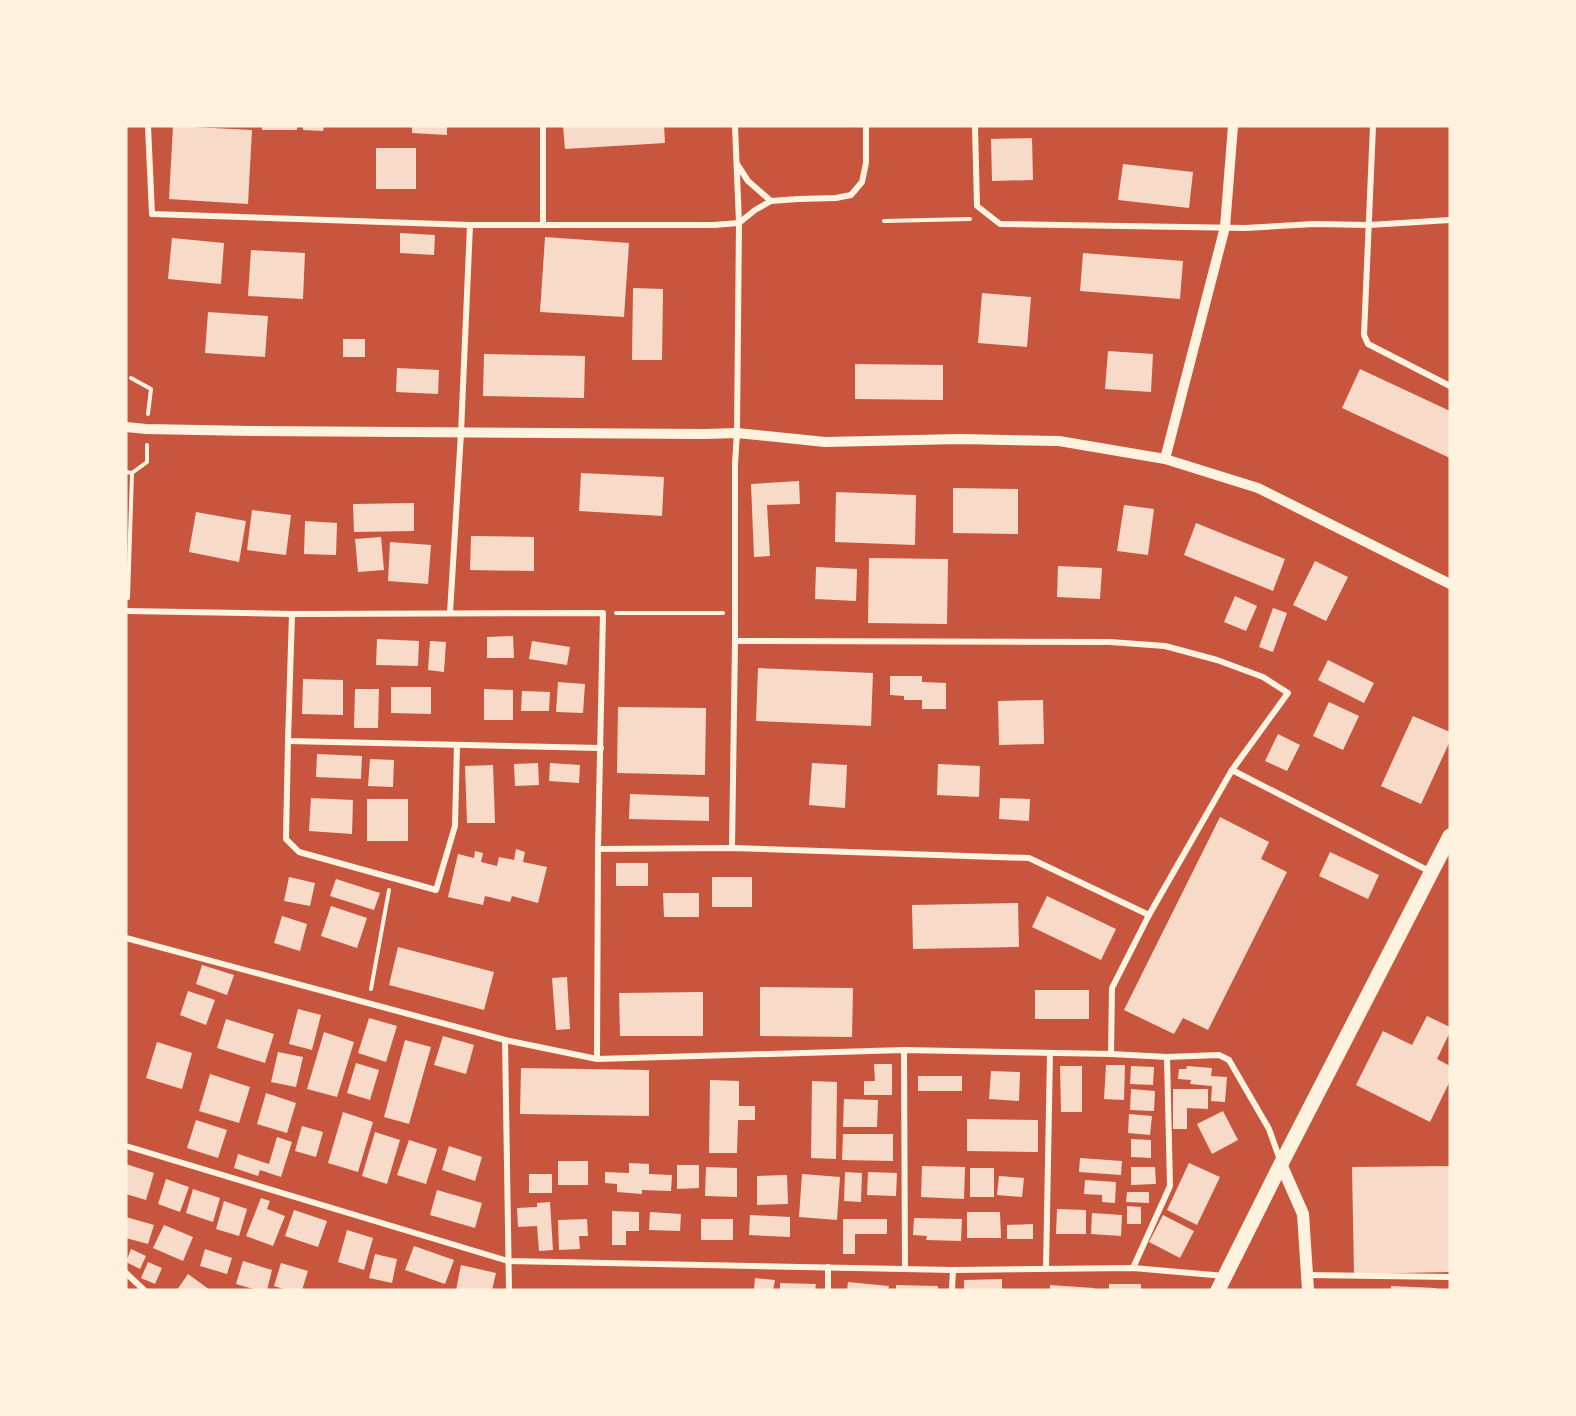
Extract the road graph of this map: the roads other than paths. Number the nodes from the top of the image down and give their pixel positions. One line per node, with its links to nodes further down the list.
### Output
1 (148, 126): 12 (street)
2 (543, 126): 13 (street)
3 (735, 126): 8 (street)
4 (866, 126): 9 (street)
5 (975, 126): 15 (street)
6 (1233, 126): 15 (street)
7 (1372, 126): 14 (street)
8 (737, 164): 9 (street); 11 (street)
9 (771, 201): 11 (street)
10 (1450, 220): 14 (street)
11 (739, 223): 13 (street); 19 (street)
12 (470, 225): 13 (street); 18 (street)
13 (543, 225)
14 (1369, 225): 15 (street); 16 (street)
15 (1225, 227): 20 (street)
16 (1450, 386)
17 (126, 427): 18 (street)
18 (461, 433): 19 (street); 23 (street)
19 (737, 433): 20 (street); 25 (street)
20 (1165, 459): 21 (street)
21 (1450, 584)
22 (128, 611): 24 (street)
23 (450, 613): 24 (street); 28 (street)
24 (292, 614): 26 (street)
25 (735, 641): 29 (street); 31 (street)
26 (288, 741): 27 (street); 27 (street)
27 (457, 745): 28 (street)
28 (601, 748): 32 (street)
29 (1232, 770): 33 (street); 34 (street)
30 (1450, 836): 33 (main road)
31 (732, 848): 32 (street); 34 (street)
32 (598, 849): 41 (street)
33 (1431, 872): 43 (main road)
34 (1149, 915): 39 (street)
35 (126, 938): 36 (street)
36 (505, 1040): 41 (street); 44 (street)
37 (904, 1050): 38 (street); 41 (street); 47 (street)
38 (1050, 1053): 39 (street); 48 (street)
39 (1111, 1054): 40 (street)
40 (1167, 1057): 43 (street); 46 (street)
41 (597, 1059)
42 (126, 1146): 44 (street)
43 (1281, 1164): 51 (main road); 52 (main road)
44 (508, 1260): 45 (street); 55 (street)
45 (828, 1268): 47 (street); 56 (street)
46 (1133, 1268): 48 (street); 52 (street)
47 (905, 1269): 49 (street)
48 (1046, 1269): 49 (street)
49 (953, 1270): 57 (street)
50 (126, 1273): 54 (street)
51 (1308, 1275): 53 (street); 59 (main road)
52 (1225, 1276): 58 (main road)
53 (1450, 1277)
54 (144, 1290)
55 (509, 1290)
56 (828, 1290)
57 (952, 1290)
58 (1218, 1290)
59 (1308, 1290)

